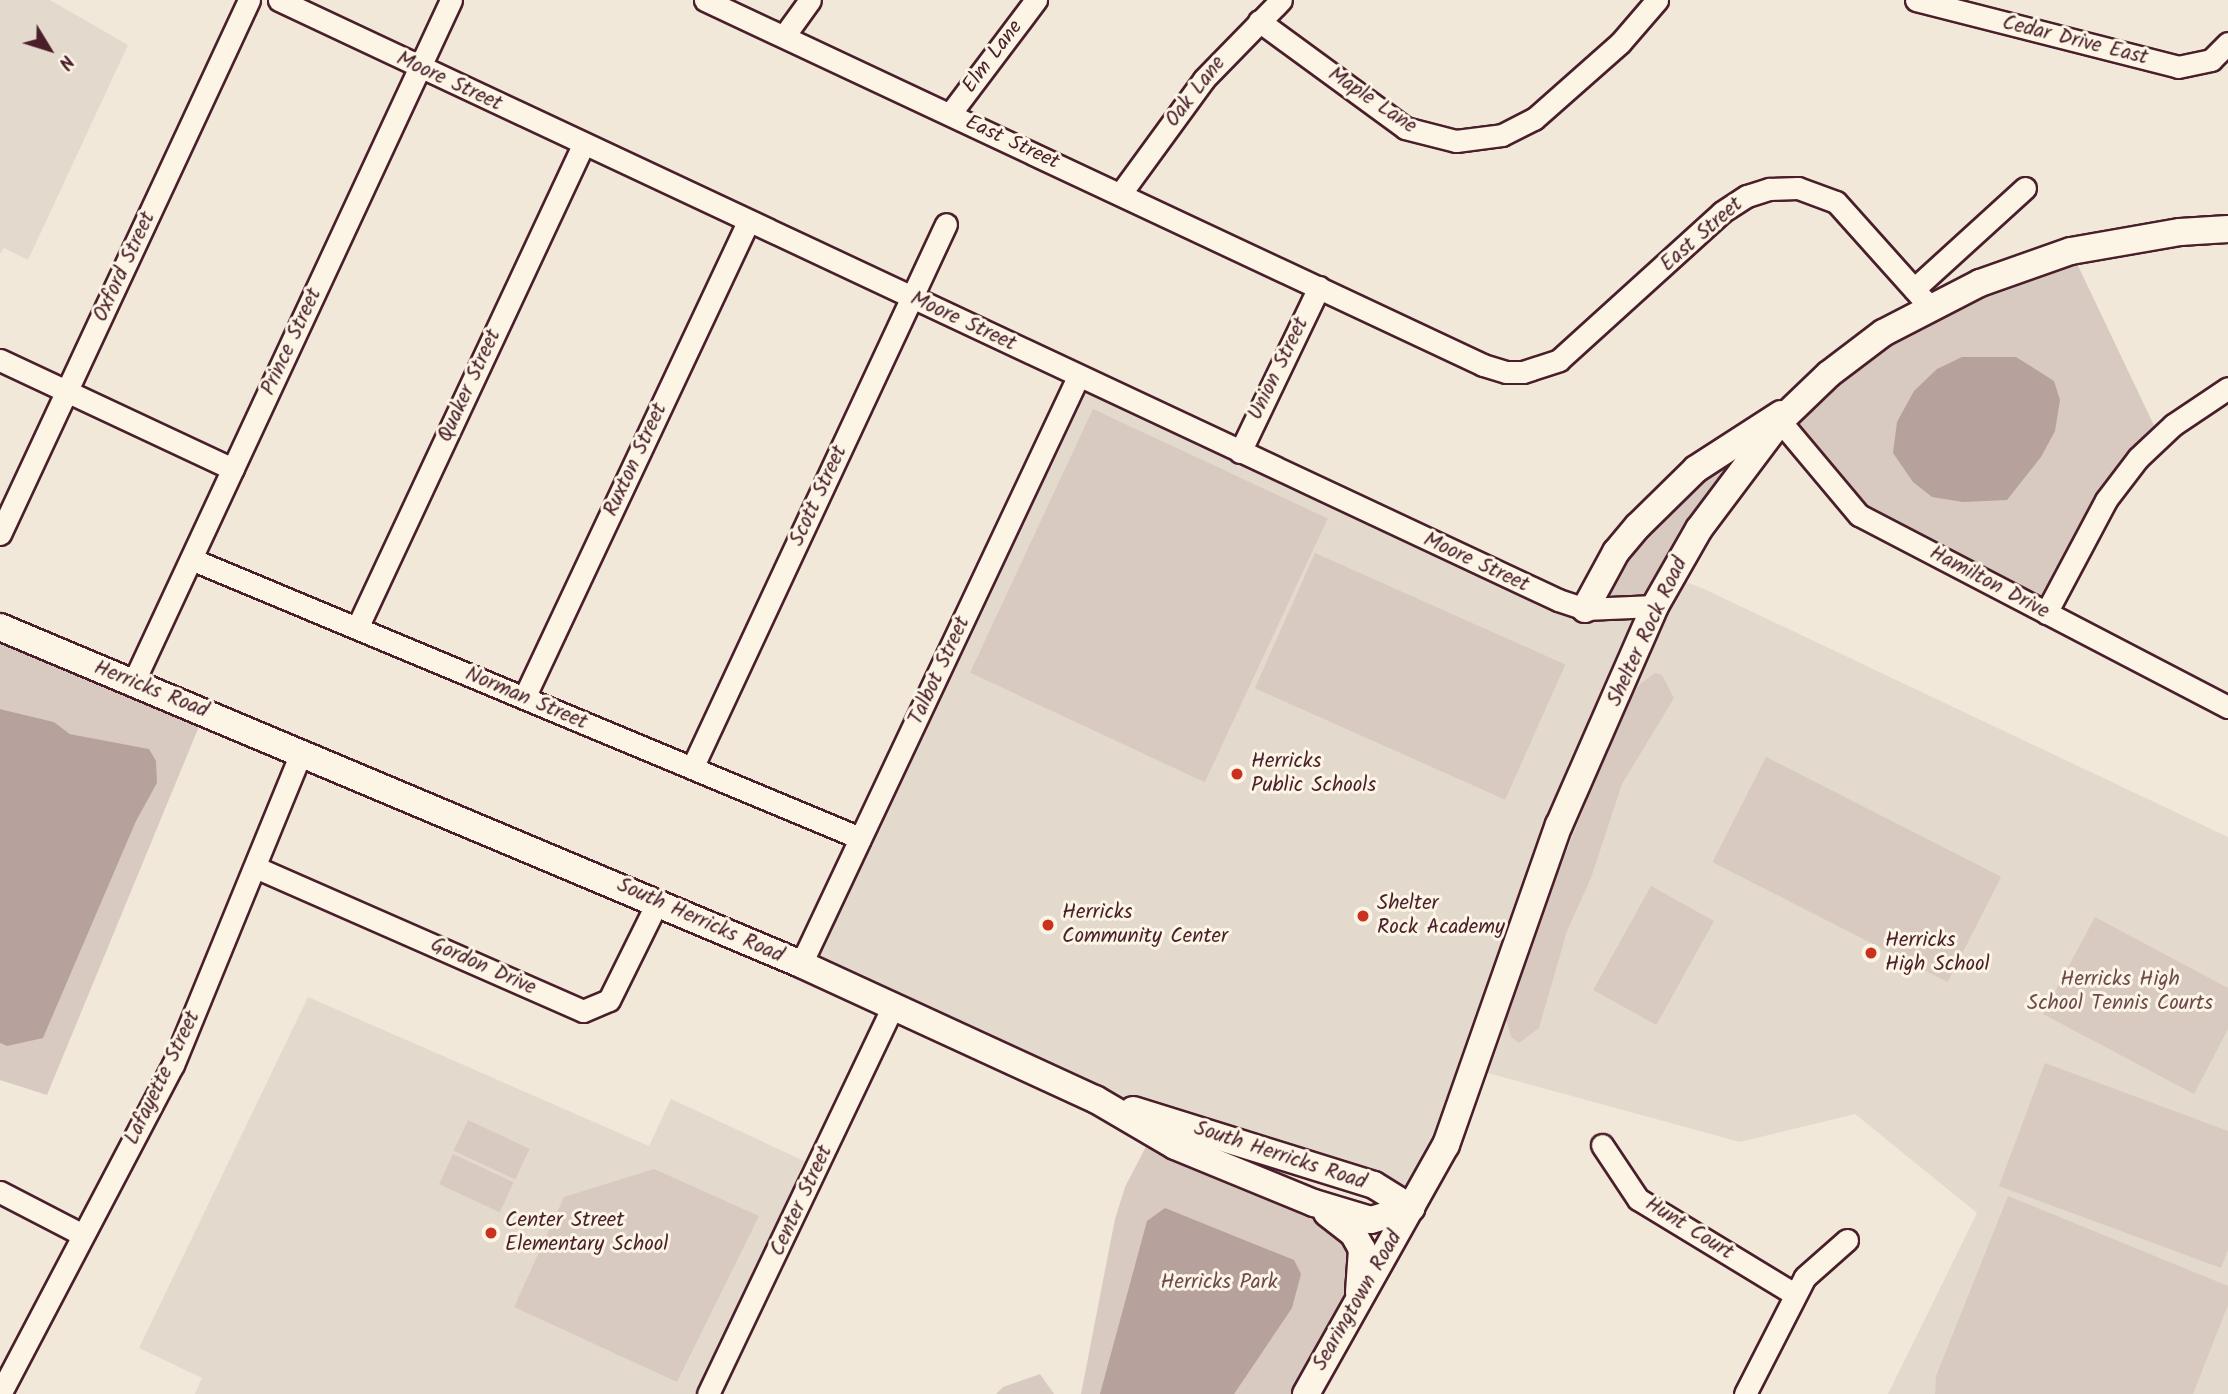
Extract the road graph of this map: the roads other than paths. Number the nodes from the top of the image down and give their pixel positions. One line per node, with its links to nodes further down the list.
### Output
1 (250, 0): 27 (street, Oxford Street)
2 (279, 0): 13 (street, Moore Street)
3 (451, 0): 13 (street, Prince Street)
4 (705, 0): 11 (street, East Street)
5 (810, 0): 11 (street)
6 (1036, 0): 14 (street, Elm Lane)
7 (1281, 0): 10 (street, Oak Lane)
8 (1657, 0): 10 (street, Maple Lane)
9 (1916, 0): 12 (street, Cedar Drive East)
10 (1259, 21): 17 (street, Oak Lane)
11 (784, 36): 14 (street, East Street)
12 (2228, 43)
13 (420, 68): 15 (street, Moore Street); 30 (street, Prince Street)
14 (950, 114): 17 (street, East Street)
15 (583, 145): 18 (street, Moore Street); 37 (street, Quaker Street)
16 (2025, 188): 22 (street)
17 (1121, 193): 21 (street, East Street)
18 (748, 222): 23 (street, Moore Street); 39 (street, Ruxton Street)
19 (946, 224): 23 (street, Scott Street)
20 (2228, 229): 22 (main road, Shelter Rock Road)
21 (1319, 287): 22 (street, East Street); 29 (street, Union Street)
22 (1921, 297): 28 (main road, Shelter Rock Road)
23 (911, 298): 25 (street, Moore Street); 42 (street, Scott Street)
24 (0, 360): 27 (street)
25 (1078, 377): 29 (street, Moore Street); 43 (street, Talbot Street)
26 (2228, 388): 35 (street)
27 (67, 391): 30 (street); 31 (street, Oxford Street)
28 (1786, 414): 33 (main road, Shelter Rock Road); 34 (main road); 35 (street, Hamilton Drive)
29 (1240, 452): 34 (street, Moore Street)
30 (233, 469): 32 (street, Prince Street)
31 (0, 534)
32 (191, 559): 37 (street, Norman Street); 38 (street, Prince Street)
33 (1656, 606): 34 (street, Moore Street); 52 (main road, Shelter Rock Road)
34 (1585, 609)
35 (2046, 612): 40 (street, Hamilton Drive)
36 (0, 627): 38 (main road, Herricks Road)
37 (357, 628): 39 (street, Norman Street)
38 (133, 683): 41 (main road, Herricks Road)
39 (524, 698): 42 (street, Norman Street)
40 (2227, 706)
41 (302, 751): 44 (street, Lafayette Street); 45 (main road, South Herricks Road)
42 (692, 768): 43 (street, Norman Street)
43 (860, 838): 46 (street, Talbot Street)
44 (255, 867): 45 (street, Gordon Drive); 53 (street, Lafayette Street)
45 (657, 901): 46 (main road, South Herricks Road)
46 (801, 964): 47 (main road, South Herricks Road)
47 (893, 1007): 48 (main road, South Herricks Road); 58 (street, Center Street)
48 (1095, 1099): 51 (main road, South Herricks Road); 52 (main road, South Herricks Road)
49 (1602, 1145): 55 (street, Hunt Court)
50 (0, 1192): 53 (street)
51 (1314, 1203): 52 (main road, South Herricks Road); 56 (main road)
52 (1411, 1208): 56 (main road, Searingtown Road)
53 (83, 1235): 57 (street, Lafayette Street)
54 (1847, 1240): 55 (street)
55 (1794, 1294): 60 (street)
56 (1358, 1298): 59 (main road, Searingtown Road)
57 (0, 1394)
58 (708, 1394)
59 (1306, 1394)
60 (1745, 1394)

